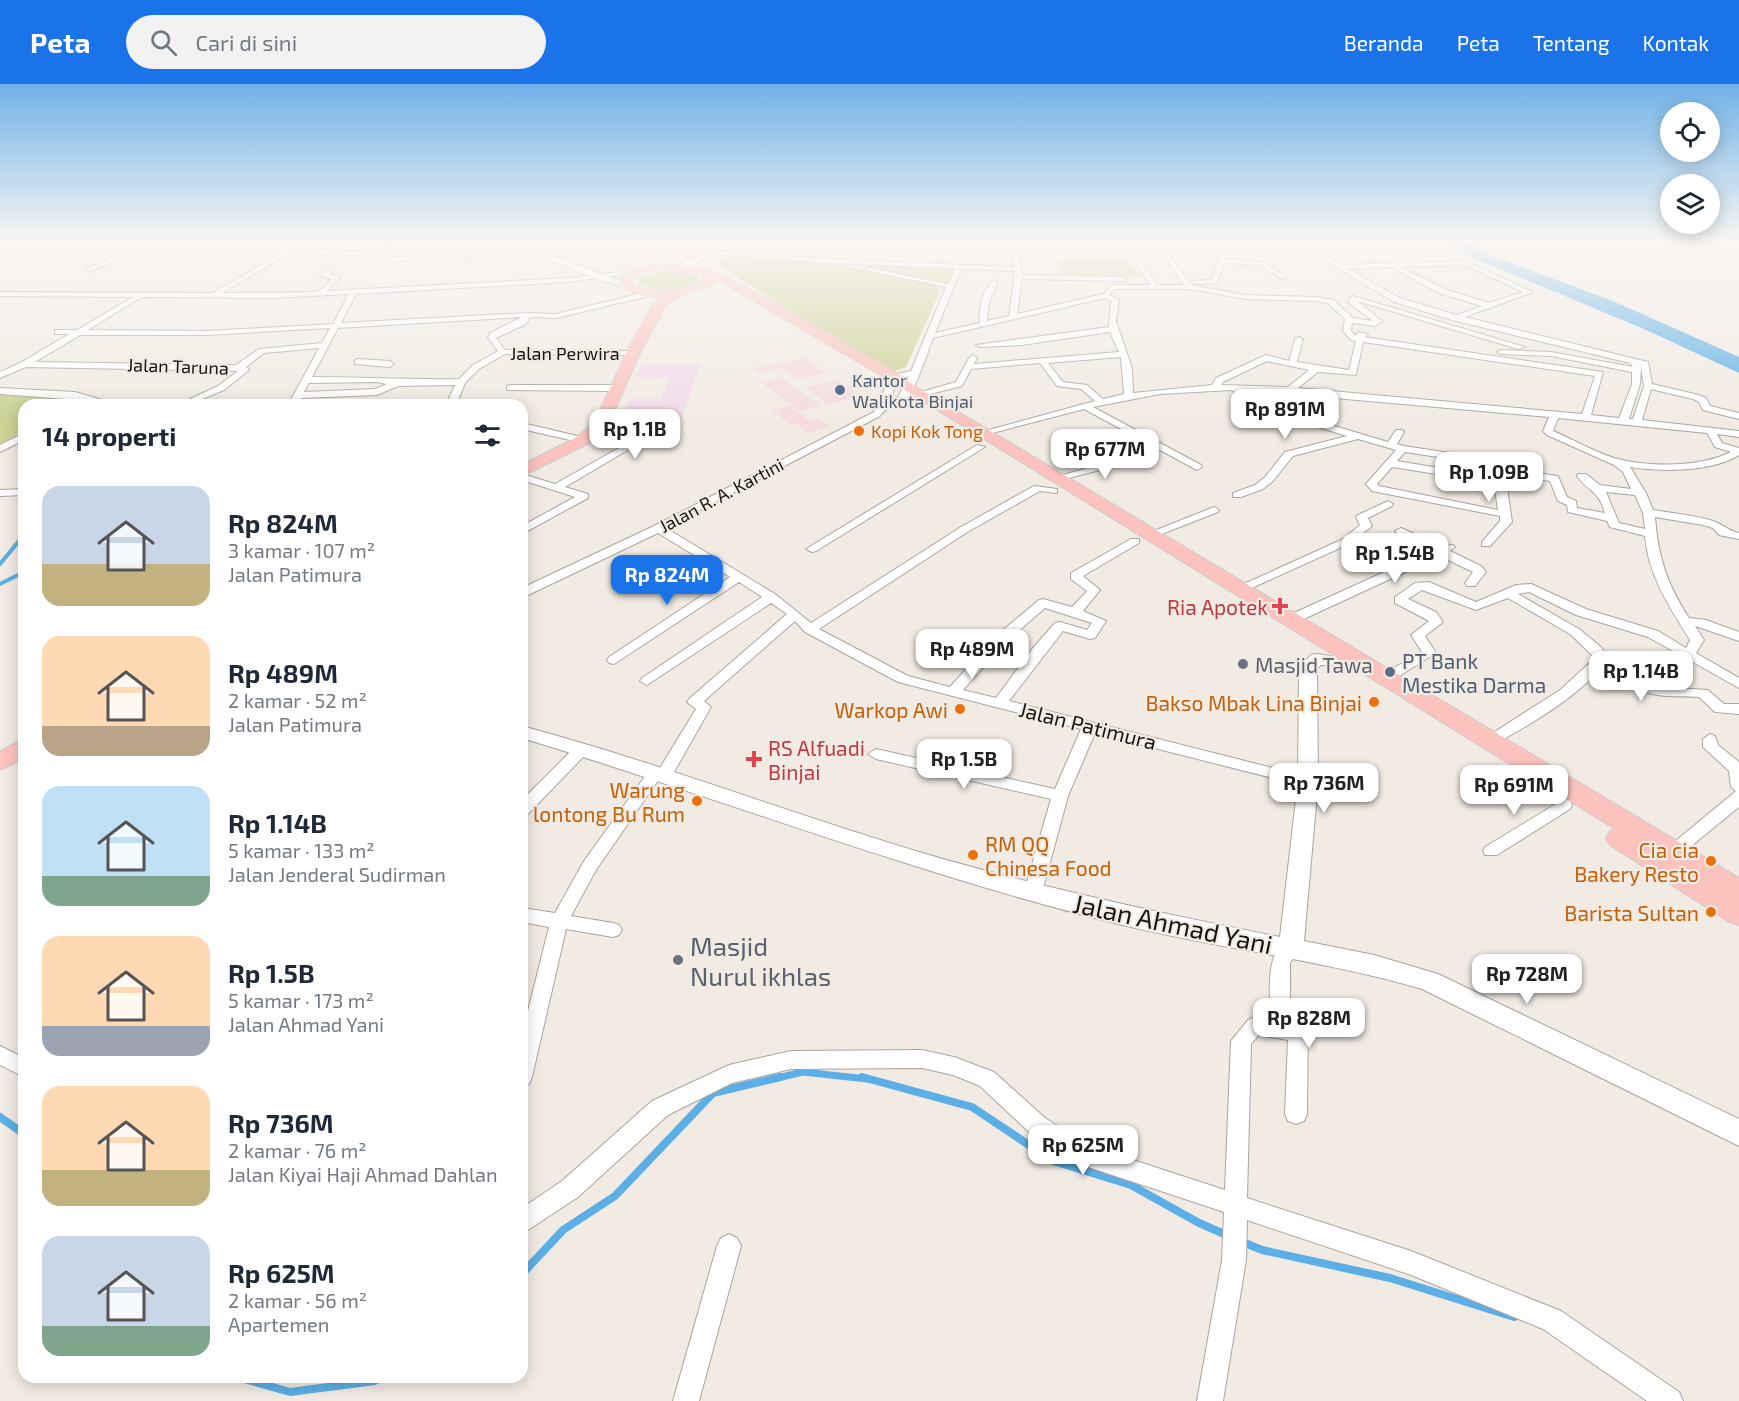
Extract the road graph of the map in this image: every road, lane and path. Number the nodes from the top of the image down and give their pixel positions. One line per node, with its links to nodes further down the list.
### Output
1 (127, 303): 33 (street)
2 (347, 303): 28 (street)
3 (600, 303): 22 (street)
4 (749, 303): 41 (main road)
5 (767, 303): 40 (main road)
6 (943, 303): 34 (street)
7 (985, 303): 29 (street)
8 (1015, 303): 23 (street)
9 (1071, 303): 23 (street)
10 (1114, 303): 30 (street)
11 (1334, 303): 27 (street)
12 (1355, 303): 27 (street)
13 (1370, 303): 21 (street)
14 (1400, 303): 19 (street)
15 (1408, 303): 25 (street)
16 (1482, 303): 20 (street)
17 (1497, 303): 20 (street)
18 (660, 304): 43 (main road)
19 (1406, 306): 21 (street); 25 (street)
20 (1490, 306): 25 (street)
21 (1391, 310): 45 (street)
22 (526, 315): 28 (street); 42 (street)
23 (1013, 316): 26 (street)
24 (257, 318): 31 (street)
25 (1454, 318): 52 (street)
26 (1002, 320): 29 (street); 38 (street)
27 (1349, 320): 37 (street)
28 (336, 325): 31 (street); 39 (street)
29 (984, 325): 35 (street)
30 (1112, 329): 38 (street); 44 (street)
31 (248, 331): 33 (street)
32 (58, 332): 33 (street)
33 (79, 332): 51 (street)
34 (931, 336): 35 (street); 63 (street)
35 (941, 336): 38 (street)
36 (1299, 339): 50 (street)
37 (1360, 339): 45 (street); 56 (street); 82 (street)
38 (980, 342): 53 (street, Jalan R. A. Kartini)
39 (326, 345): 54 (street, Jalan Taruna); 59 (street)
40 (840, 346): 41 (main road); 63 (main road)
41 (821, 350): 47 (main road)
42 (503, 352): 43 (street, Jalan Perwira); 60 (street, Jalan Perwira)
43 (633, 353): 67 (main road)
44 (1122, 354): 48 (street); 71 (street)
45 (1551, 354): 52 (street)
46 (1341, 360): 56 (street)
47 (840, 361)
48 (1042, 361): 53 (street); 76 (street)
49 (358, 362): 58 (street)
50 (1293, 363): 55 (street); 64 (street)
51 (25, 364): 54 (street, Jalan Taruna); 57 (street)
52 (1640, 366): 62 (street); 84 (street)
53 (968, 367): 63 (street, Jalan R. A. Kartini)
54 (238, 368): 73 (street)
55 (1316, 369): 56 (street); 68 (street)
56 (1336, 371)
57 (0, 375)
58 (376, 379): 59 (street); 61 (street)
59 (306, 380): 70 (street)
60 (461, 382): 61 (street); 75 (street, Jalan Perwira)
61 (393, 383): 70 (street)
62 (1648, 386): 83 (street); 85 (street)
63 (900, 387): 78 (street, Jalan R. A. Kartini); 78 (street); 93 (main road)
64 (1216, 387): 65 (street); 71 (street)
65 (1230, 387): 68 (street); 90 (street)
66 (510, 388): 67 (street)
67 (616, 388): 91 (main road)
68 (1292, 388): 77 (street)
69 (0, 391): 72 (street)
70 (298, 395): 74 (street)
71 (1129, 396): 76 (street)
72 (79, 399)
73 (199, 399)
74 (296, 399)
75 (454, 399)
76 (1100, 401): 79 (street)
77 (1411, 402): 80 (street); 81 (street)
78 (883, 406): 118 (street, Jalan R. A. Kartini)
79 (1086, 407): 93 (street); 100 (street)
80 (1403, 413)
81 (1555, 413): 82 (street); 99 (street)
82 (1586, 416): 84 (street)
83 (1739, 416)
84 (1623, 421): 85 (street)
85 (1636, 422): 87 (street)
86 (528, 427): 91 (street)
87 (1710, 430): 89 (street); 96 (street)
88 (1399, 432): 94 (street)
89 (1739, 434)
90 (1357, 436): 94 (street); 111 (street)
91 (588, 437): 101 (main road); 106 (street)
92 (18, 439): 95 (street)
93 (982, 441): 105 (main road); 124 (street)
94 (1397, 447): 98 (street); 102 (street)
95 (0, 448)
96 (1739, 451): 99 (street)
97 (1131, 459): 105 (street)
98 (1389, 463): 102 (street); 115 (street)
99 (1618, 463): 109 (street)
100 (1197, 467)
101 (528, 468)
102 (1499, 476): 115 (street); 116 (street)
103 (1582, 476): 107 (street)
104 (528, 479): 106 (street)
105 (1055, 484): 119 (main road); 136 (street)
106 (555, 488): 117 (street)
107 (1598, 488): 109 (street); 116 (street)
108 (18, 493): 110 (street)
109 (1641, 493): 114 (street)
110 (1, 494)
111 (1237, 495)
112 (1388, 504): 128 (street)
113 (1214, 510): 119 (street)
114 (1649, 513): 121 (street); 122 (street)
115 (1504, 514): 123 (street)
116 (1611, 518): 121 (street)
117 (528, 528)
118 (658, 528): 126 (street, Jalan Patimura); 129 (street, Jalan R. A. Kartini)
119 (1132, 531): 128 (main road); 132 (street); 141 (main road)
120 (1401, 531): 125 (street)
121 (1651, 534): 135 (street)
122 (1739, 536)
123 (1486, 544)
124 (812, 549)
125 (1444, 549): 127 (street); 134 (street)
126 (737, 578): 131 (street, Jalan Patimura); 140 (street)
127 (1471, 583)
128 (1239, 589): 134 (main road)
129 (528, 590)
130 (1509, 594): 138 (street); 139 (street); 142 (street)
131 (771, 597): 133 (street, Jalan Patimura); 143 (street)
132 (1075, 612): 145 (street); 147 (street)
133 (795, 614): 136 (street, Jalan Patimura); 157 (street)
134 (1290, 620): 142 (main road)
135 (1685, 621): 137 (street); 138 (street)
136 (810, 629): 145 (street, Jalan Patimura)
137 (1739, 637)
138 (1689, 654): 144 (street)
139 (1602, 658): 148 (street); 152 (street)
140 (614, 660)
141 (1330, 661): 146 (main road); 158 (street)
142 (1386, 678): 146 (main road)
143 (647, 681)
144 (1739, 684)
145 (953, 692): 147 (street, Jalan Patimura)
146 (1404, 699): 152 (main road); 163 (main road)
147 (1000, 703): 149 (street, Jalan Patimura)
148 (1739, 709)
149 (1090, 726): 158 (street, Jalan Patimura); 160 (street)
150 (528, 734): 153 (street, Jalan Ahmad Yani)
151 (1710, 739): 159 (street)
152 (1490, 741): 164 (main road)
153 (581, 750): 157 (street, Jalan Ahmad Yani); 162 (street)
154 (18, 751): 156 (main road)
155 (876, 754): 160 (street)
156 (0, 762)
157 (660, 774): 167 (street, Jalan Ahmad Yani); 171 (street)
158 (1308, 782): 173 (street)
159 (1739, 787)
160 (1059, 796): 167 (street)
161 (1739, 796): 166 (street)
162 (528, 804)
163 (1564, 805): 164 (main road); 165 (street)
164 (1605, 820): 166 (main road); 169 (main road)
165 (1491, 851)
166 (1673, 852): 168 (main road)
167 (1033, 892): 173 (street, Jalan Ahmad Yani)
168 (1739, 892)
169 (1739, 914)
170 (528, 916): 171 (street)
171 (559, 922): 172 (street); 175 (street)
172 (614, 930)
173 (1291, 947): 174 (street); 179 (street, Jalan Ahmad Yani)
174 (1292, 1027): 178 (street); 180 (street)
175 (528, 1052)
176 (0, 1055): 177 (street)
177 (18, 1063)
178 (1296, 1114)
179 (1739, 1133)
180 (1236, 1217): 181 (street); 184 (street); 185 (street)
181 (528, 1218)
182 (729, 1246): 183 (street)
183 (686, 1401)
184 (1210, 1401)
185 (1670, 1401)

